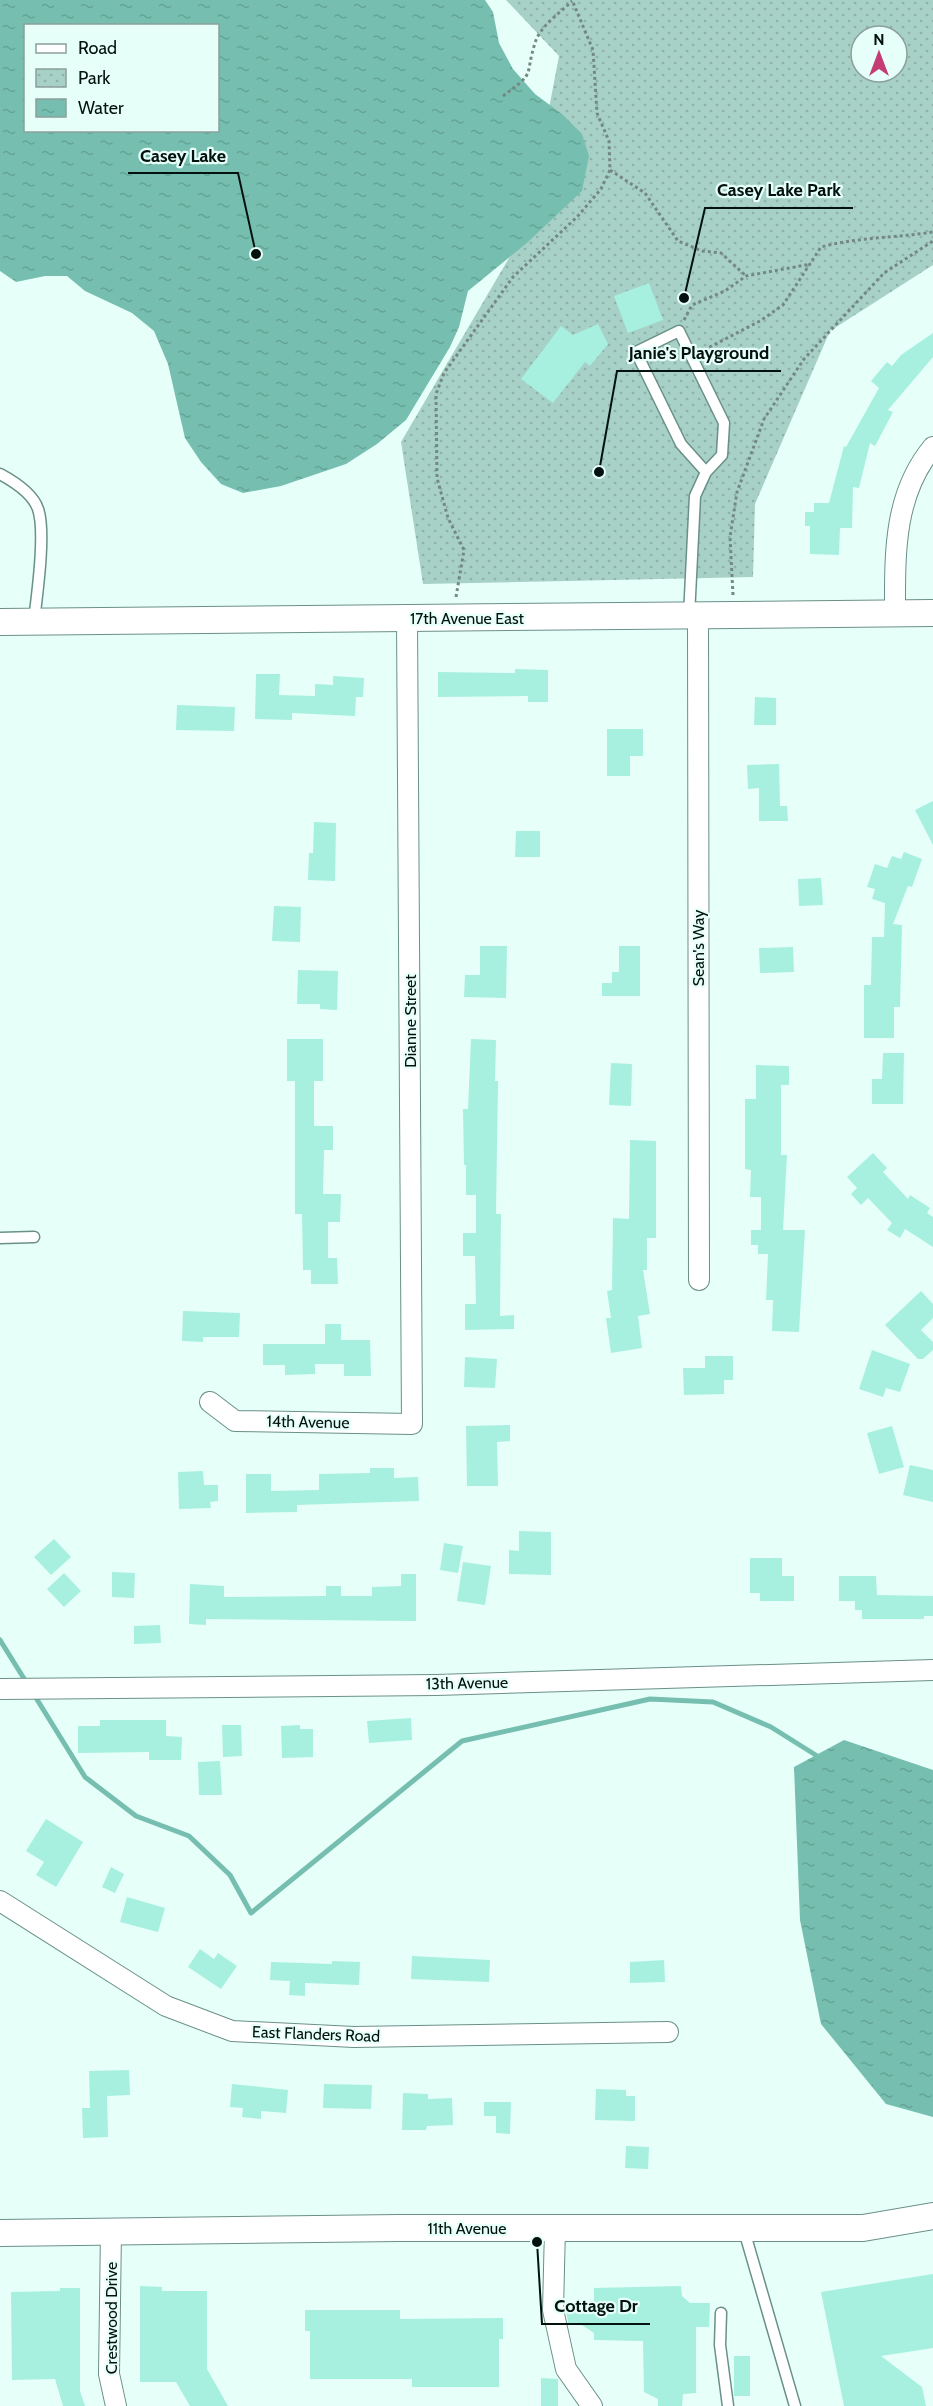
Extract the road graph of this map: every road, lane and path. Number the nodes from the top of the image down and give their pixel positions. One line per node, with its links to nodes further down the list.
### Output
1 (572, 1): 2 (path); 3 (path)
2 (503, 96)
3 (610, 170): 7 (path); 18 (path)
4 (933, 232): 6 (path)
5 (933, 241): 15 (path)
6 (811, 264): 7 (path); 9 (path)
7 (746, 276): 8 (path)
8 (679, 331): 9 (lane); 11 (lane)
9 (692, 356): 11 (lane)
10 (933, 447): 13 (street)
11 (706, 472): 16 (lane)
12 (0, 474): 19 (lane)
13 (896, 614): 14 (street, 17th Avenue East); 15 (street, 17th Avenue East)
14 (933, 614)
15 (734, 615): 16 (street, 17th Avenue East)
16 (693, 616): 18 (street, 17th Avenue East); 23 (street, Sean's Way)
17 (407, 618): 18 (street, 17th Avenue East); 19 (street, 17th Avenue East); 25 (street, Dianne Street)
18 (452, 618)
19 (34, 621): 20 (street, 17th Avenue East)
20 (0, 622)
21 (34, 1237): 22 (lane)
22 (0, 1238)
23 (699, 1280)
24 (210, 1402): 25 (street, 14th Avenue)
25 (412, 1424)
26 (933, 1670): 27 (street, 13th Avenue)
27 (0, 1689)
28 (0, 1901): 29 (street, East Flanders Road)
29 (668, 2032)
30 (933, 2216): 31 (street, 11th Avenue)
31 (743, 2227): 32 (street, 11th Avenue); 39 (lane)
32 (555, 2228): 33 (street, 11th Avenue); 37 (street)
33 (111, 2230): 34 (street, 11th Avenue); 36 (street, Crestwood Drive)
34 (0, 2233)
35 (721, 2313): 38 (lane)
36 (116, 2406)
37 (592, 2406)
38 (728, 2406)
39 (795, 2406)

